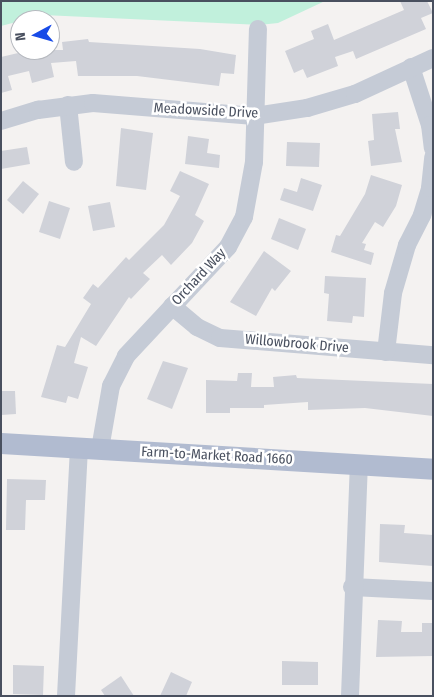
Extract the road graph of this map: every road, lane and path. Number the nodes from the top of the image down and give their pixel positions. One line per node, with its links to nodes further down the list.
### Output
1 (258, 29): 5 (street, Orchard Way)
2 (433, 58): 3 (street, Meadowside Drive)
3 (411, 67): 5 (street, Meadowside Drive); 7 (street)
4 (68, 105): 5 (street, Meadowside Drive); 6 (street, Meadowside Drive); 9 (street)
5 (254, 116): 10 (street, Orchard Way)
6 (1, 121)
7 (433, 148)
8 (433, 157): 11 (street)
9 (74, 162)
10 (172, 306): 11 (street, Willowbrook Drive); 14 (street, Orchard Way)
11 (386, 352): 12 (street, Willowbrook Drive)
12 (433, 355)
13 (1, 443): 14 (main road, Farm-to-Market Road 1660)
14 (89, 448): 15 (main road, Farm-to-Market Road 1660); 19 (street, Orchard Way)
15 (359, 464): 16 (main road, Farm-to-Market Road 1660); 17 (street)
16 (433, 469)
17 (352, 586): 18 (street); 20 (street)
18 (433, 592)
19 (66, 696)
20 (350, 696)

